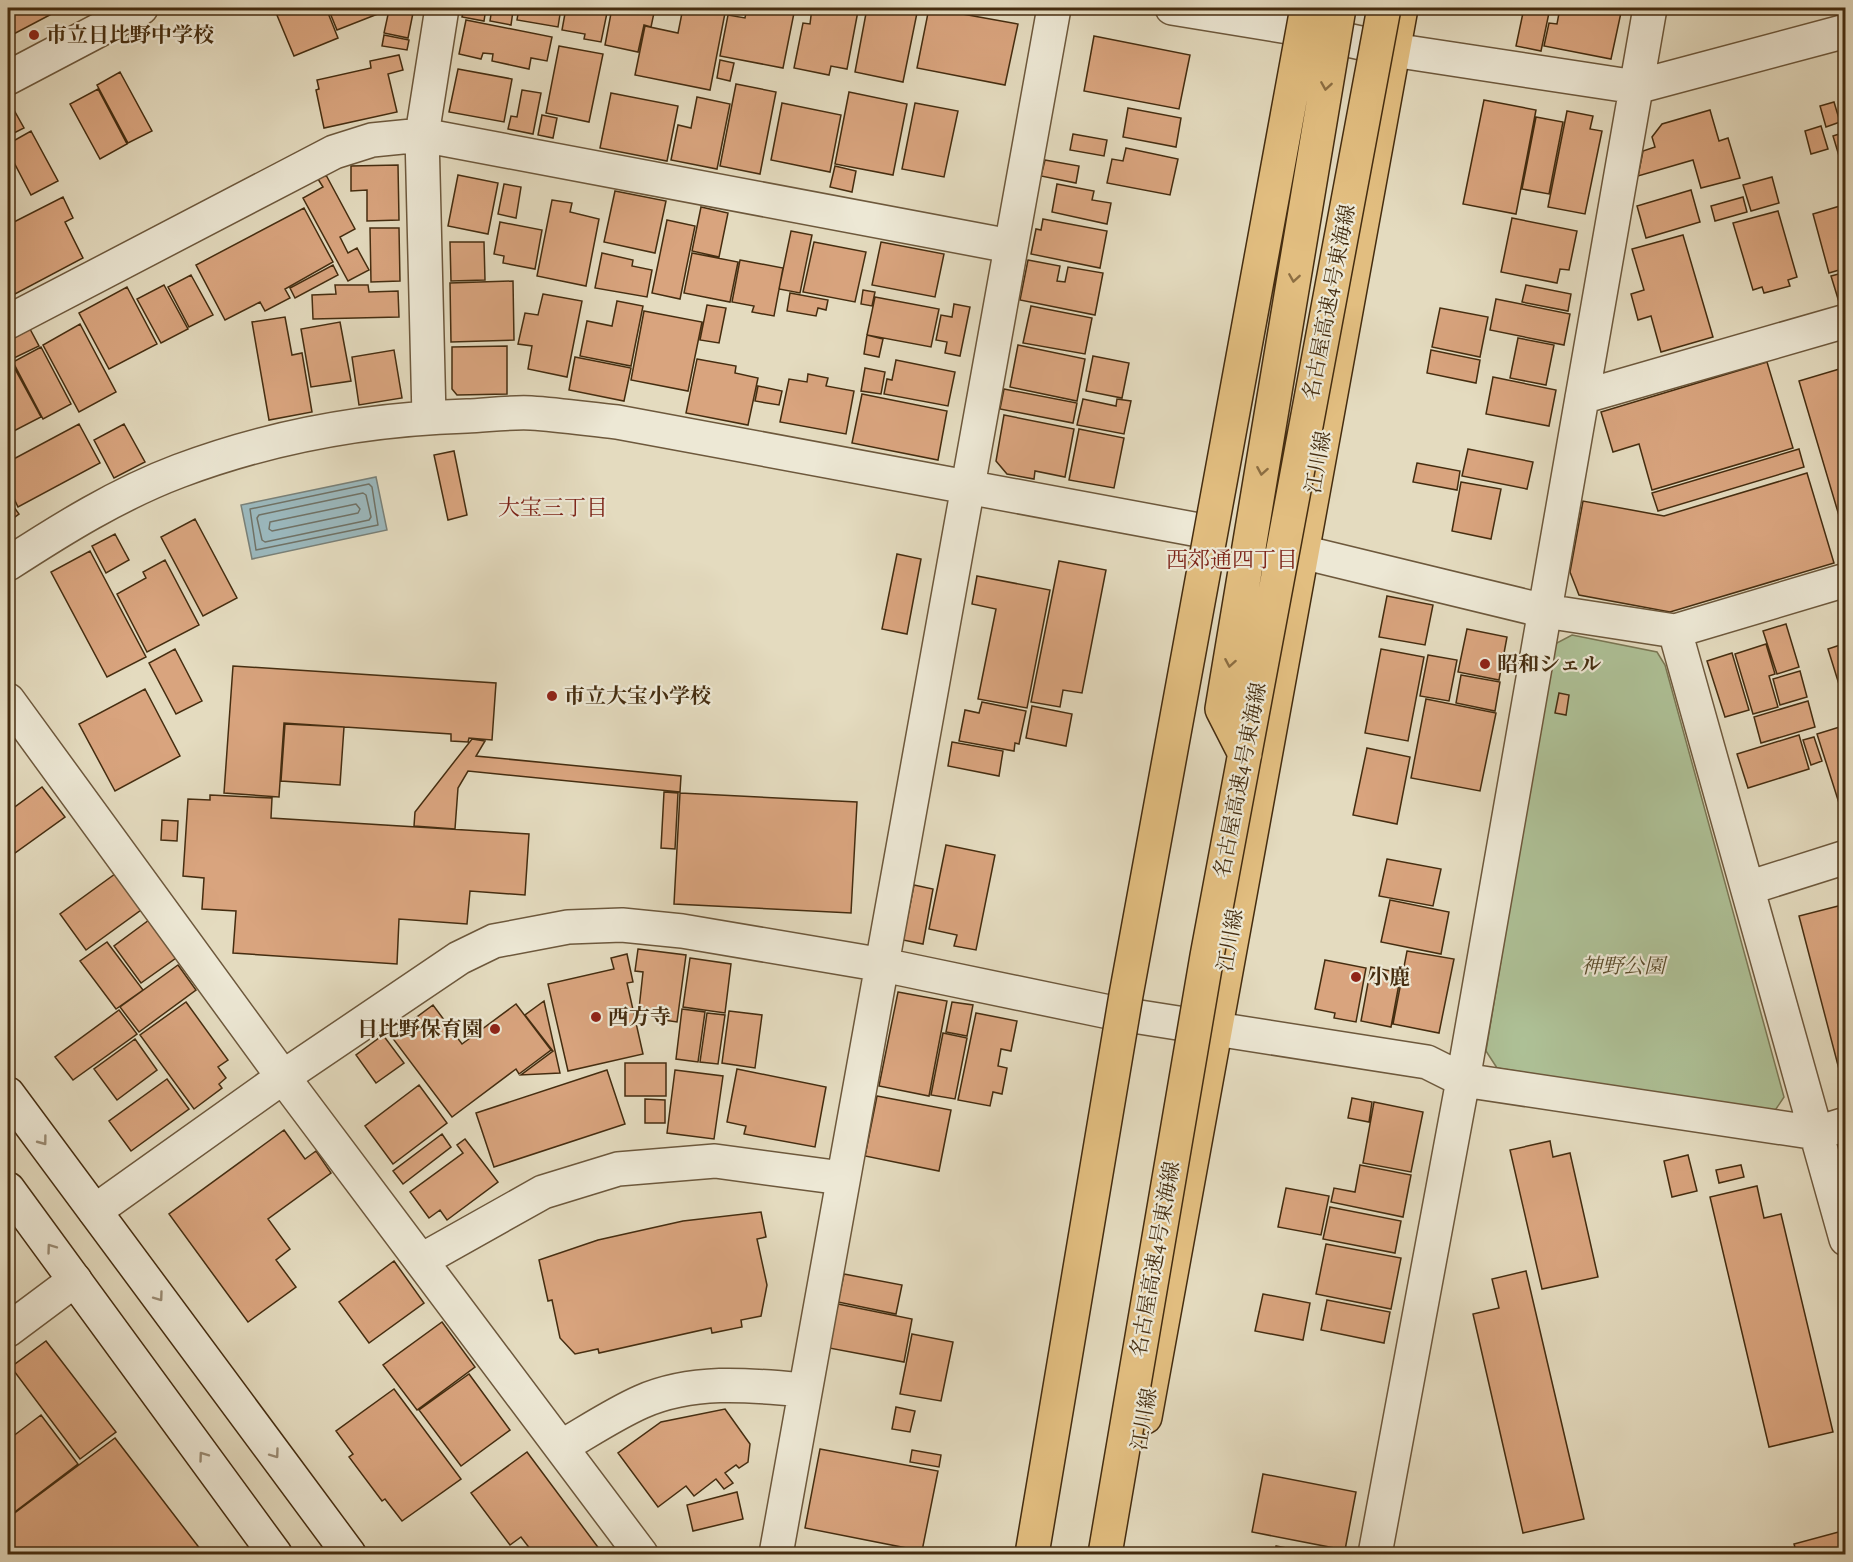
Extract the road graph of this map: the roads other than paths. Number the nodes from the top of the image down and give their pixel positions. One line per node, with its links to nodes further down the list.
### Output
1 (141, 8): 12 (street)
2 (442, 8): 14 (street)
3 (1054, 8): 15 (street)
4 (1172, 8): 9 (street)
5 (1339, 8): 28 (main road, one-way to 28, bridge)
6 (1384, 8): 28 (main road, 名古屋高速4号東海線, bridge)
7 (1401, 8): 11 (main road, 江川線)
8 (1650, 8): 13 (street)
9 (1295, 14): 11 (street); 21 (main road); 52 (main road, bridge)
10 (1845, 31): 13 (street)
11 (1393, 50): 13 (street); 22 (main road, 江川線)
12 (8, 78)
13 (1636, 87): 18 (street)
14 (422, 135): 15 (street); 17 (street); 19 (street)
15 (1010, 246): 20 (street)
16 (1845, 321): 18 (street)
17 (8, 322)
18 (1582, 397): 25 (street)
19 (429, 417): 20 (street); 23 (street)
20 (967, 488): 21 (street); 31 (street)
21 (1204, 531): 32 (main road)
22 (1302, 552): 25 (street); 33 (main road, 江川線)
23 (8, 564)
24 (1845, 580): 26 (street)
25 (1545, 611): 26 (street); 35 (street)
26 (1675, 632): 30 (street)
27 (8, 700): 34 (street)
28 (1245, 754): 53 (main road, 名古屋高速4号東海線, bridge)
29 (1845, 857): 30 (street)
30 (1748, 888): 37 (street)
31 (883, 965): 32 (street); 34 (street); 38 (street)
32 (1114, 1013): 33 (street); 51 (main road)
33 (1214, 1028): 35 (street); 54 (main road, 江川線)
34 (283, 1077): 40 (street); 42 (street)
35 (1463, 1080): 37 (street); 55 (street)
36 (8, 1094): 40 (street, one-way to 40)
37 (1831, 1129): 41 (street)
38 (842, 1178): 42 (street); 45 (street)
39 (8, 1189): 43 (street, one-way to 39)
40 (95, 1211): 48 (street, one-way to 48)
41 (1845, 1239)
42 (422, 1260): 46 (street)
43 (75, 1280): 44 (street); 47 (street, one-way to 43)
44 (8, 1330)
45 (805, 1390): 46 (street); 50 (street)
46 (561, 1447): 49 (street)
47 (275, 1554)
48 (349, 1554)
49 (641, 1554)
50 (776, 1554)
51 (1019, 1554)
52 (1032, 1554)
53 (1105, 1554)
54 (1120, 1554)
55 (1376, 1554)

